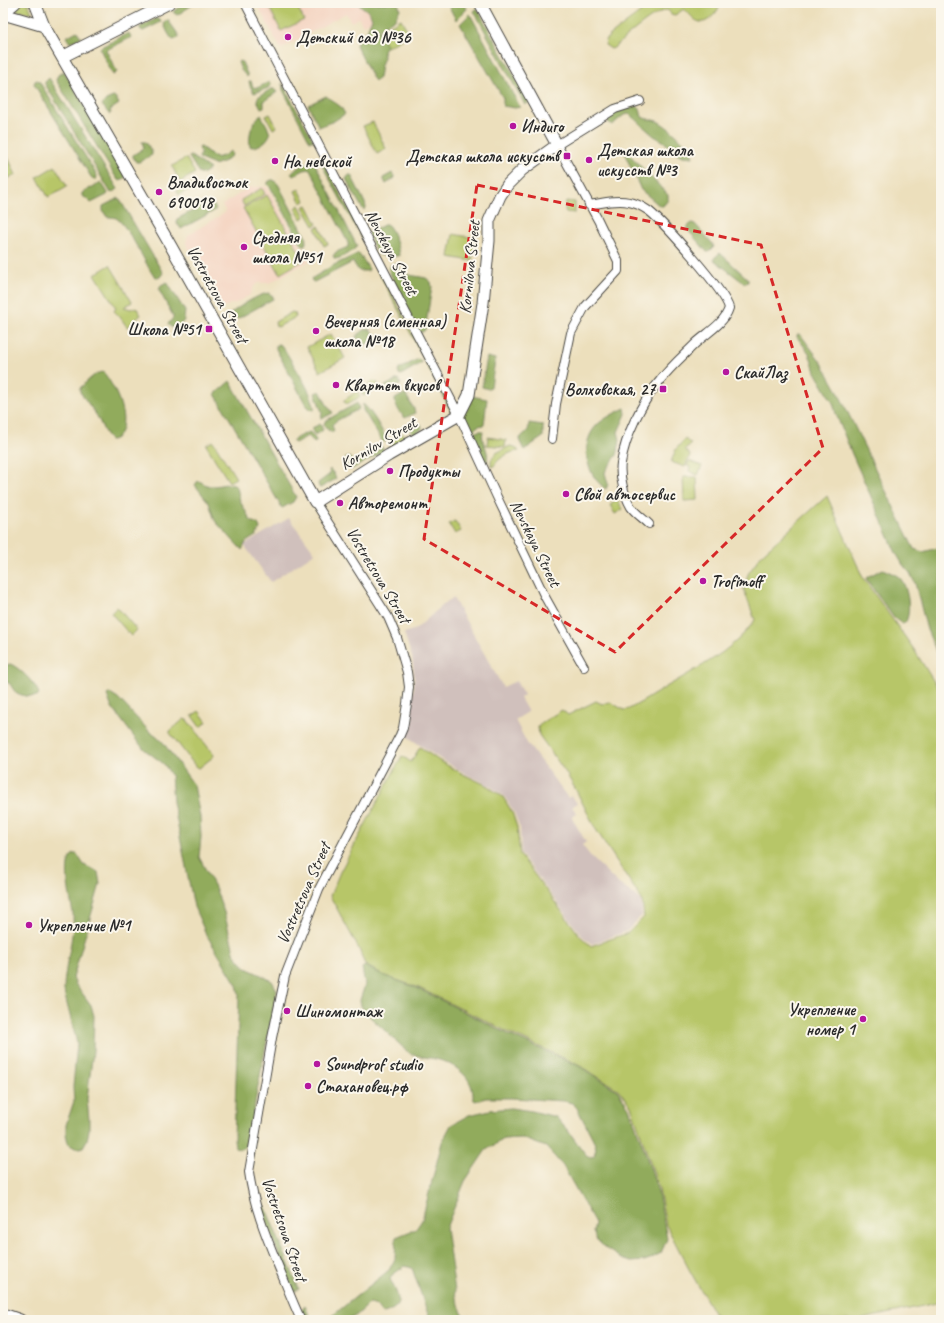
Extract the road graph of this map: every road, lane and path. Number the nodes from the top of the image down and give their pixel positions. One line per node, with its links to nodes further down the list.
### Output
1 (15, 3): 6 (street)
2 (35, 3): 7 (street, Vostretsova Street)
3 (168, 3): 8 (street)
4 (245, 3): 12 (street, Nevskaya Street)
5 (480, 3): 10 (street)
6 (3, 12): 7 (street)
7 (44, 26): 8 (street, Vostretsova Street)
8 (62, 57): 14 (street, Vostretsova Street)
9 (640, 101): 10 (street, Kornilova Street)
10 (557, 145): 11 (street); 12 (street, Kornilova Street)
11 (589, 205): 13 (street); 15 (street)
12 (459, 415): 14 (street, Kornilov Street); 16 (street, Nevskaya Street)
13 (552, 439)
14 (315, 502): 19 (street, Vostretsova Street)
15 (649, 524)
16 (584, 667)
17 (3, 1314): 18 (street)
18 (20, 1320)
19 (301, 1320)

